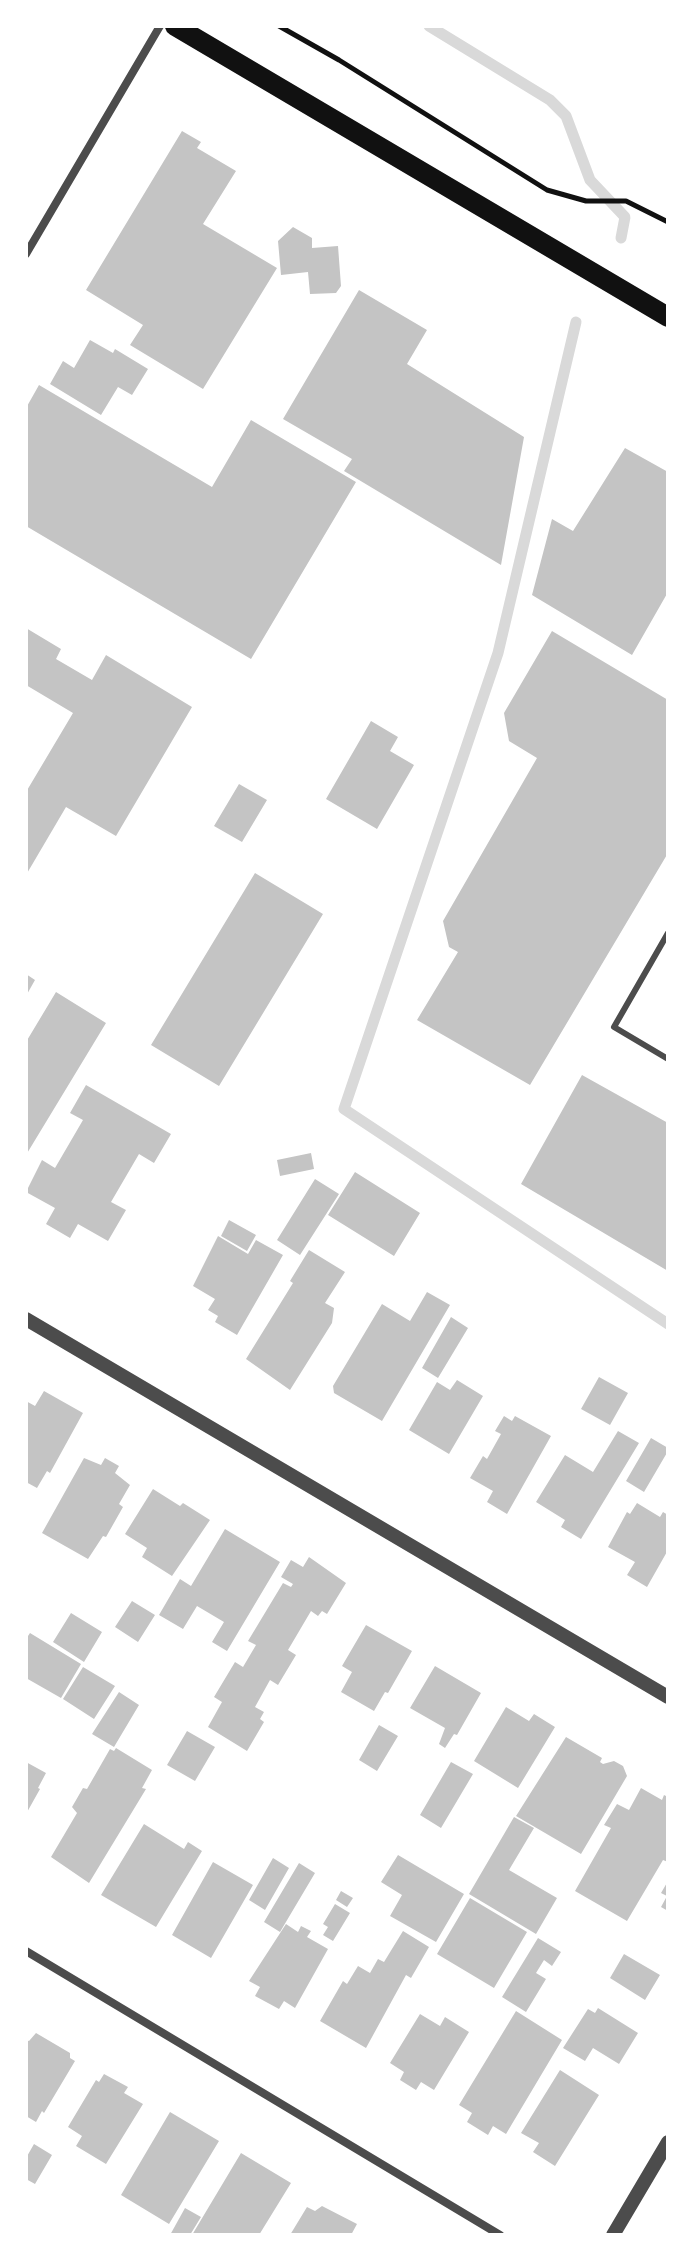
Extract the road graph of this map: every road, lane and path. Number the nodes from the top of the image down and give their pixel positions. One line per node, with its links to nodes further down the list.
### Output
1 (160, 26): 5 (street)
2 (175, 26): 6 (main road)
3 (279, 26): 4 (path)
4 (668, 222)
5 (26, 254)
6 (668, 317)
7 (668, 933): 8 (lane)
8 (668, 1059)
9 (26, 1319): 10 (street)
10 (668, 1697)
11 (26, 1951): 13 (street)
12 (668, 2142): 14 (street)
13 (500, 2235)
14 (613, 2235)

